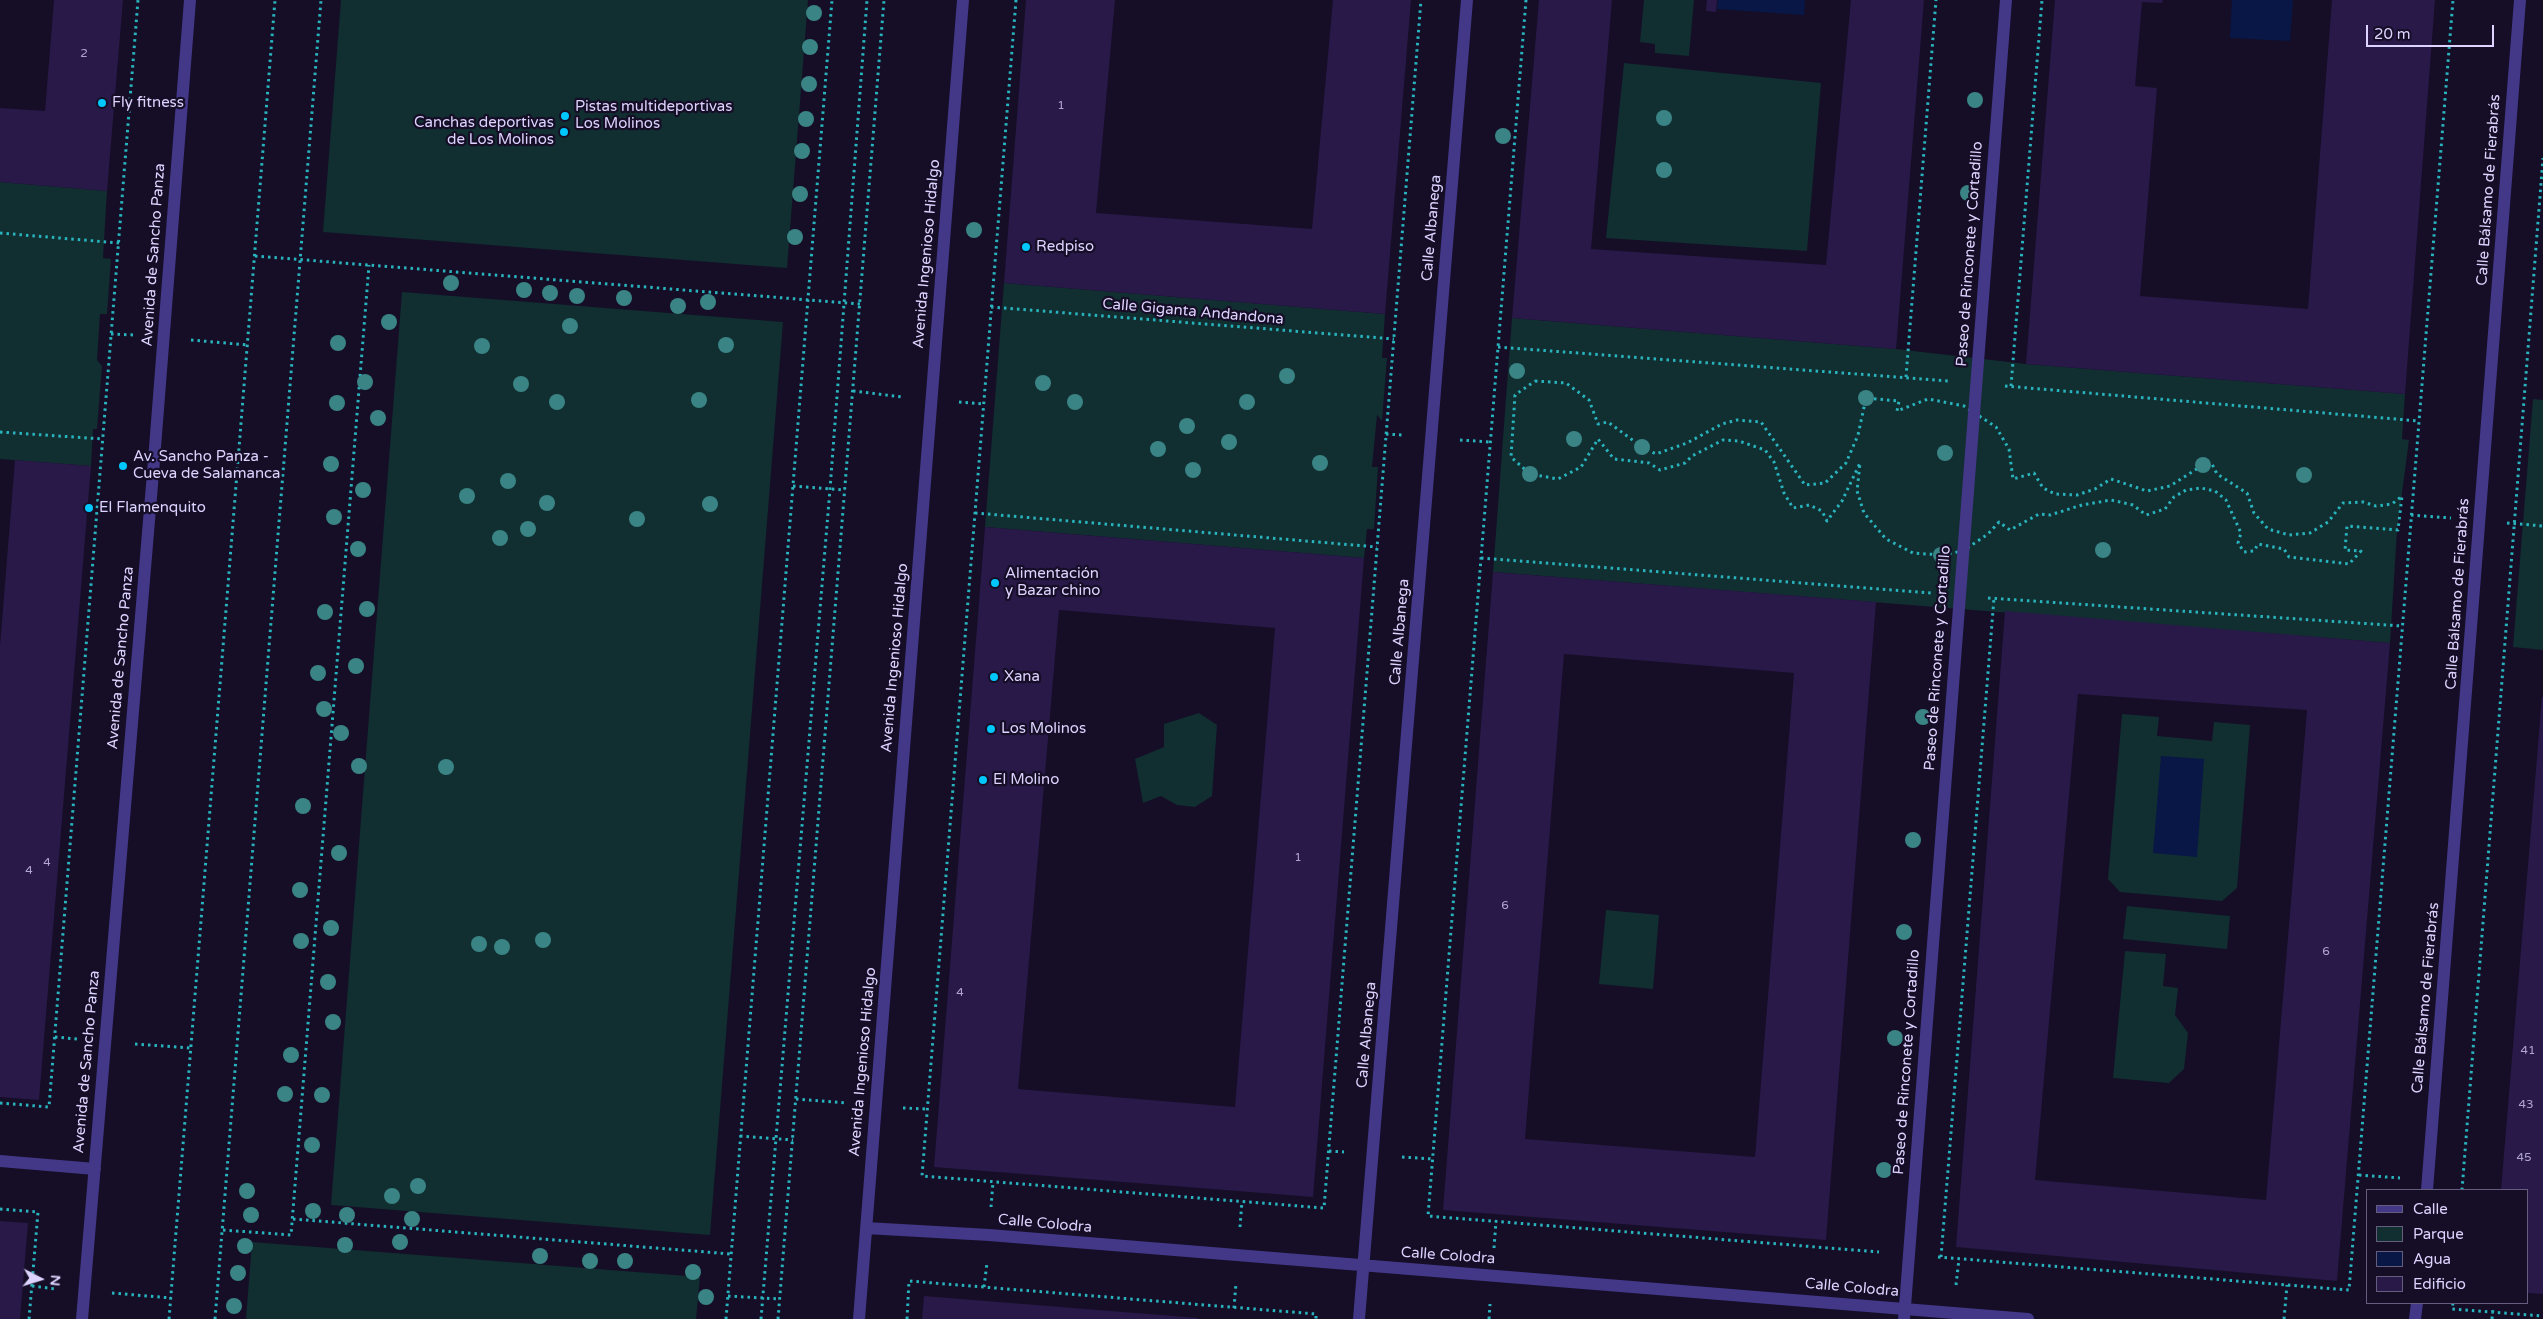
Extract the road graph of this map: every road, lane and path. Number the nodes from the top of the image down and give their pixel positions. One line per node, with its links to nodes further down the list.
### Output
1 (138, 0): 20 (path)
2 (190, 0): 44 (street, Avenida de Sancho Panza)
3 (275, 0): 21 (path)
4 (321, 0): 22 (path)
5 (832, 0): 24 (path)
6 (867, 0): 25 (path)
7 (884, 0): 26 (path)
8 (963, 0): 49 (street, Avenida Ingenioso Hidalgo)
9 (1016, 0): 27 (path)
10 (1421, 0): 28 (path)
11 (1467, 0): 54 (street, Calle Albanega)
12 (1526, 0): 52 (path)
13 (1936, 0): 29 (path)
14 (2006, 0): 52 (street, Paseo de Rinconete y Cortadillo)
15 (2042, 0): 30 (path)
16 (2453, 0): 55 (path)
17 (2520, 0): 45 (street, Calle Bálsamo de Fierabrás)
18 (2543, 158): 46 (path)
19 (0, 233): 20 (path)
20 (119, 243): 32 (path)
21 (255, 256): 22 (path); 66 (path)
22 (300, 260): 23 (path); 50 (path)
23 (369, 265): 24 (path); 48 (path)
24 (808, 300): 25 (path); 33 (path)
25 (843, 303): 26 (path); 34 (path)
26 (860, 304): 35 (path)
27 (991, 308): 28 (path, Calle Giganta Andandona); 36 (path)
28 (1394, 340): 37 (path)
29 (1906, 377)
30 (2011, 386)
31 (0, 432): 32 (path)
32 (103, 439): 39 (path)
33 (793, 486): 34 (path); 40 (path)
34 (830, 489): 35 (path); 41 (path)
35 (845, 490): 42 (path)
36 (975, 514): 37 (path); 37 (path)
37 (1377, 547)
38 (1994, 598): 53 (path)
39 (0, 1103)
40 (740, 1136): 41 (path); 51 (path)
41 (776, 1138): 42 (path); 57 (path)
42 (793, 1140): 58 (path)
43 (0, 1161): 44 (street)
44 (95, 1169): 65 (street, Avenida de Sancho Panza)
45 (2427, 1189)
46 (2462, 1189)
47 (0, 1209): 64 (path)
48 (293, 1219): 50 (path); 51 (path)
49 (866, 1228): 54 (street, Calle Colodra); 71 (street, Avenida Ingenioso Hidalgo)
50 (222, 1230): 67 (path)
51 (732, 1254): 56 (path)
52 (1909, 1255): 53 (path); 62 (street, Paseo de Rinconete y Cortadillo)
53 (1941, 1257): 55 (path)
54 (1364, 1266): 62 (street, Calle Colodra); 74 (street, Calle Albanega)
55 (2287, 1285): 76 (path)
56 (728, 1296): 57 (path); 68 (path)
57 (763, 1298): 58 (path); 69 (path)
58 (780, 1300): 70 (path)
59 (2417, 1304): 77 (street)
60 (2453, 1304): 61 (path)
61 (2493, 1310): 63 (path); 78 (path)
62 (1905, 1314): 75 (street, Calle Colodra)
63 (2543, 1316)
64 (29, 1319)
65 (82, 1319)
66 (169, 1319)
67 (215, 1319)
68 (726, 1319)
69 (761, 1319)
70 (778, 1319)
71 (859, 1319)
72 (906, 1319): 73 (path)
73 (1316, 1319)
74 (1359, 1319)
75 (2028, 1319)
76 (2284, 1319)
77 (2415, 1319)
78 (2492, 1319)

